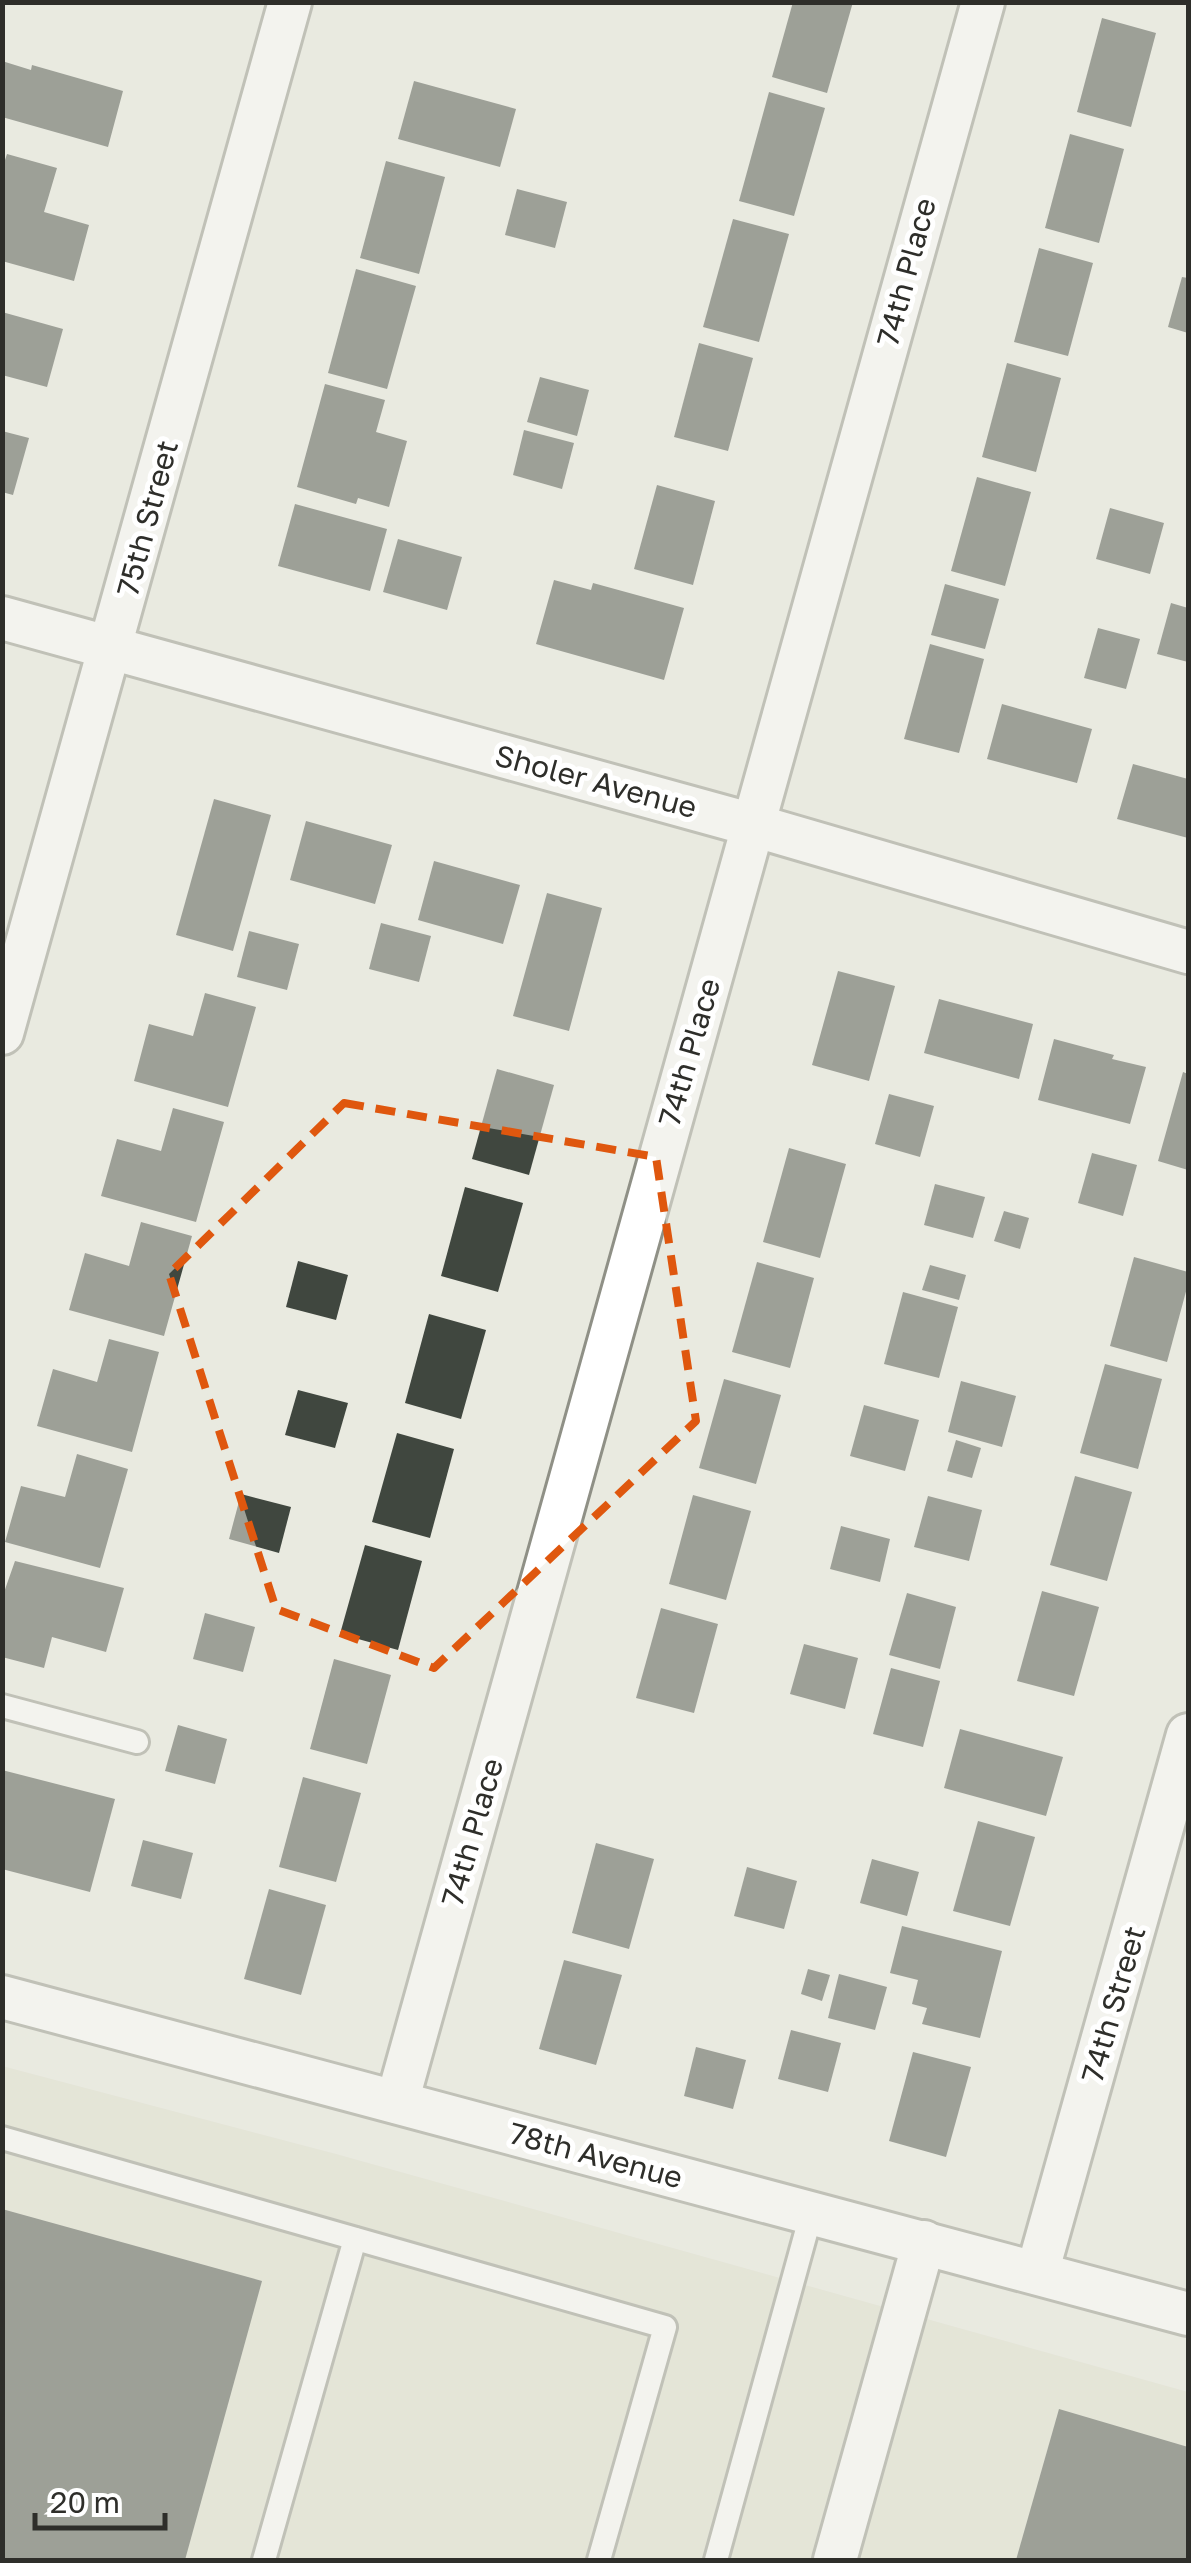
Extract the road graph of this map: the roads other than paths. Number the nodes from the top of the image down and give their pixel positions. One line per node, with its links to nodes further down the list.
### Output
1 (983, 2): 5 (street, 74th Place)
2 (280, 5): 4 (street, 75th Street)
3 (2, 618): 4 (street, Sholer Avenue)
4 (112, 647): 5 (street, Sholer Avenue); 7 (street, 75th Street)
5 (753, 824): 6 (street, Sholer Avenue); 12 (street, 74th Place)
6 (1188, 952)
7 (2, 1033)
8 (2, 1706): 10 (lane)
9 (1188, 1735): 17 (street, 74th Street)
10 (138, 1742)
11 (2, 1997): 12 (street, 78th Avenue)
12 (397, 2102): 14 (street, 78th Avenue)
13 (2, 2138): 15 (lane)
14 (812, 2212): 16 (street, 78th Avenue); 21 (lane)
15 (355, 2238): 19 (lane); 20 (lane)
16 (924, 2242): 17 (street, 78th Avenue); 22 (street)
17 (1037, 2274): 18 (street, 78th Avenue)
18 (1188, 2314)
19 (264, 2560)
20 (600, 2560)
21 (716, 2560)
22 (835, 2560)

